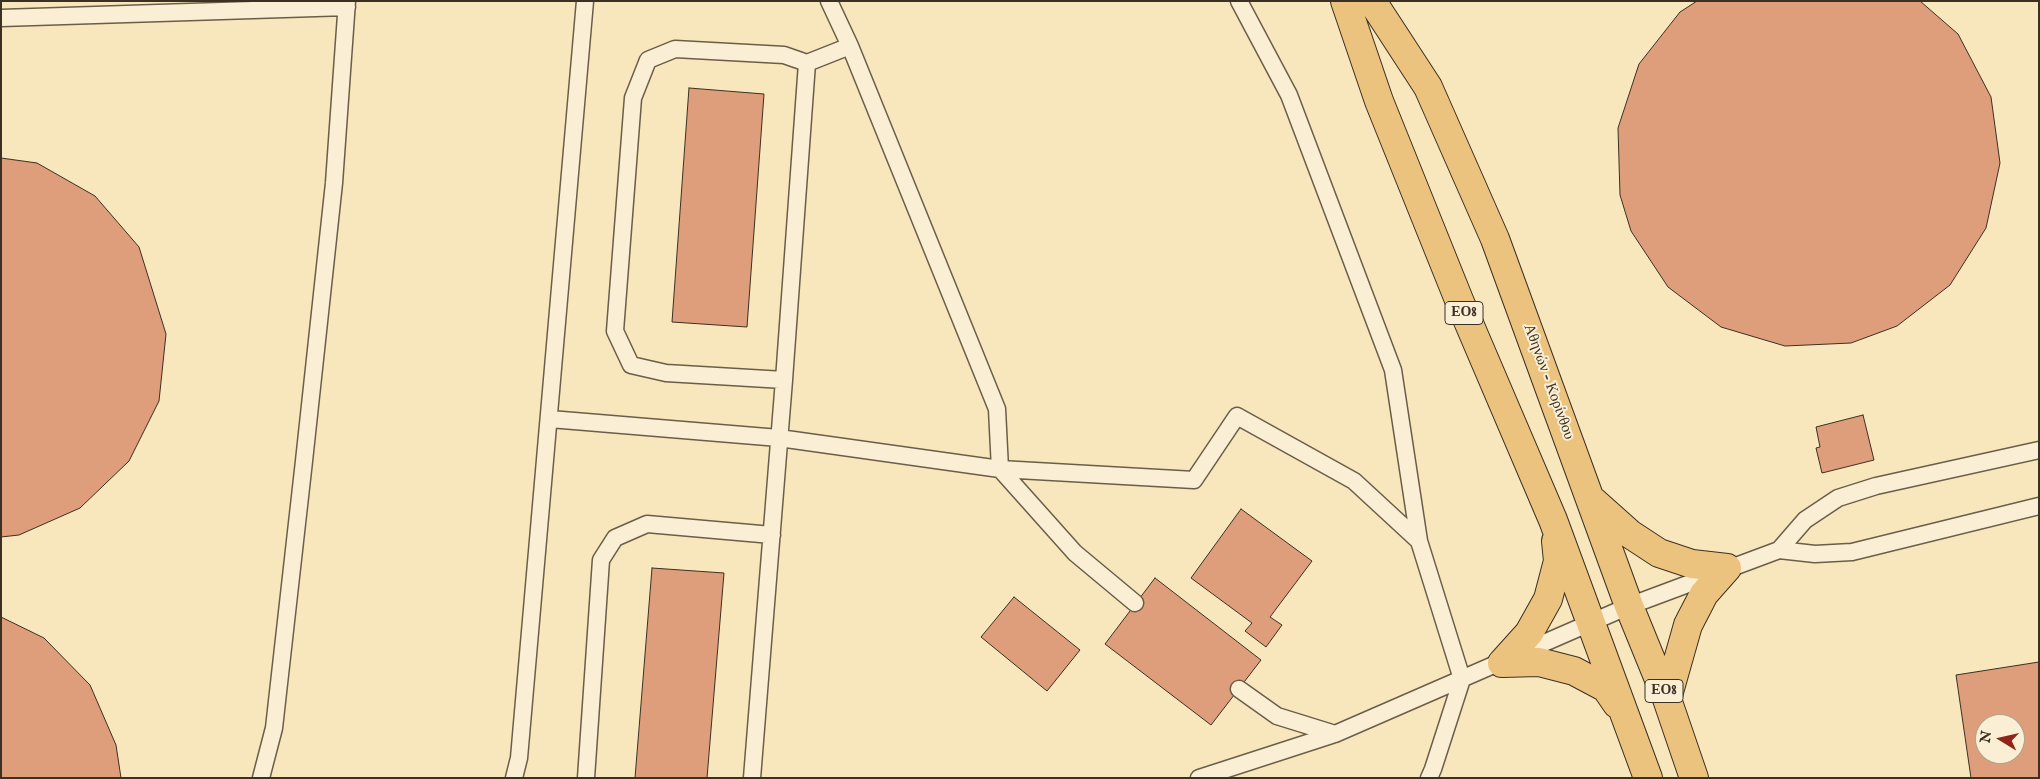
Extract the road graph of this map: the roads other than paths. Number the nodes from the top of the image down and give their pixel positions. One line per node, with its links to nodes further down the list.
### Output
1 (584, 1): 11 (lane)
2 (828, 1): 8 (lane)
3 (1239, 1): 19 (lane)
4 (1345, 1): 17 (main road, ΕΟ8)
5 (1372, 1): 15 (main road, Αθηνών - Κορίνθου / ΕΟ8)
6 (347, 4): 7 (lane); 31 (lane)
7 (1, 18)
8 (850, 46): 9 (lane); 14 (lane)
9 (807, 63): 10 (lane); 10 (lane)
10 (784, 380): 12 (lane)
11 (550, 419): 12 (lane); 32 (lane)
12 (780, 438): 14 (lane); 18 (lane)
13 (2039, 450): 20 (lane)
14 (1000, 469): 19 (lane); 22 (lane)
15 (1592, 500): 21 (main road); 23 (main road, Αθηνών - Κορίνθου / ΕΟ8)
16 (2039, 506): 20 (lane)
17 (1553, 520): 24 (main road, ΕΟ8); 25 (main road)
18 (772, 535): 33 (lane); 34 (lane)
19 (1419, 541): 26 (lane)
20 (1779, 550): 21 (lane)
21 (1727, 568): 23 (lane); 28 (main road)
22 (1135, 604)
23 (1629, 606): 24 (lane); 28 (main road, Αθηνών - Κορίνθου / ΕΟ8)
24 (1589, 622): 25 (lane); 29 (main road, ΕΟ8)
25 (1502, 662): 26 (lane); 29 (main road)
26 (1462, 679): 30 (lane); 36 (lane)
27 (1239, 689): 30 (lane)
28 (1667, 699): 38 (main road, Αθηνών - Κορίνθου / ΕΟ8)
29 (1624, 713): 37 (main road, ΕΟ8)
30 (1335, 734): 35 (lane)
31 (261, 778)
32 (514, 778)
33 (586, 778)
34 (752, 778)
35 (1199, 778)
36 (1429, 778)
37 (1648, 778)
38 (1694, 778)

